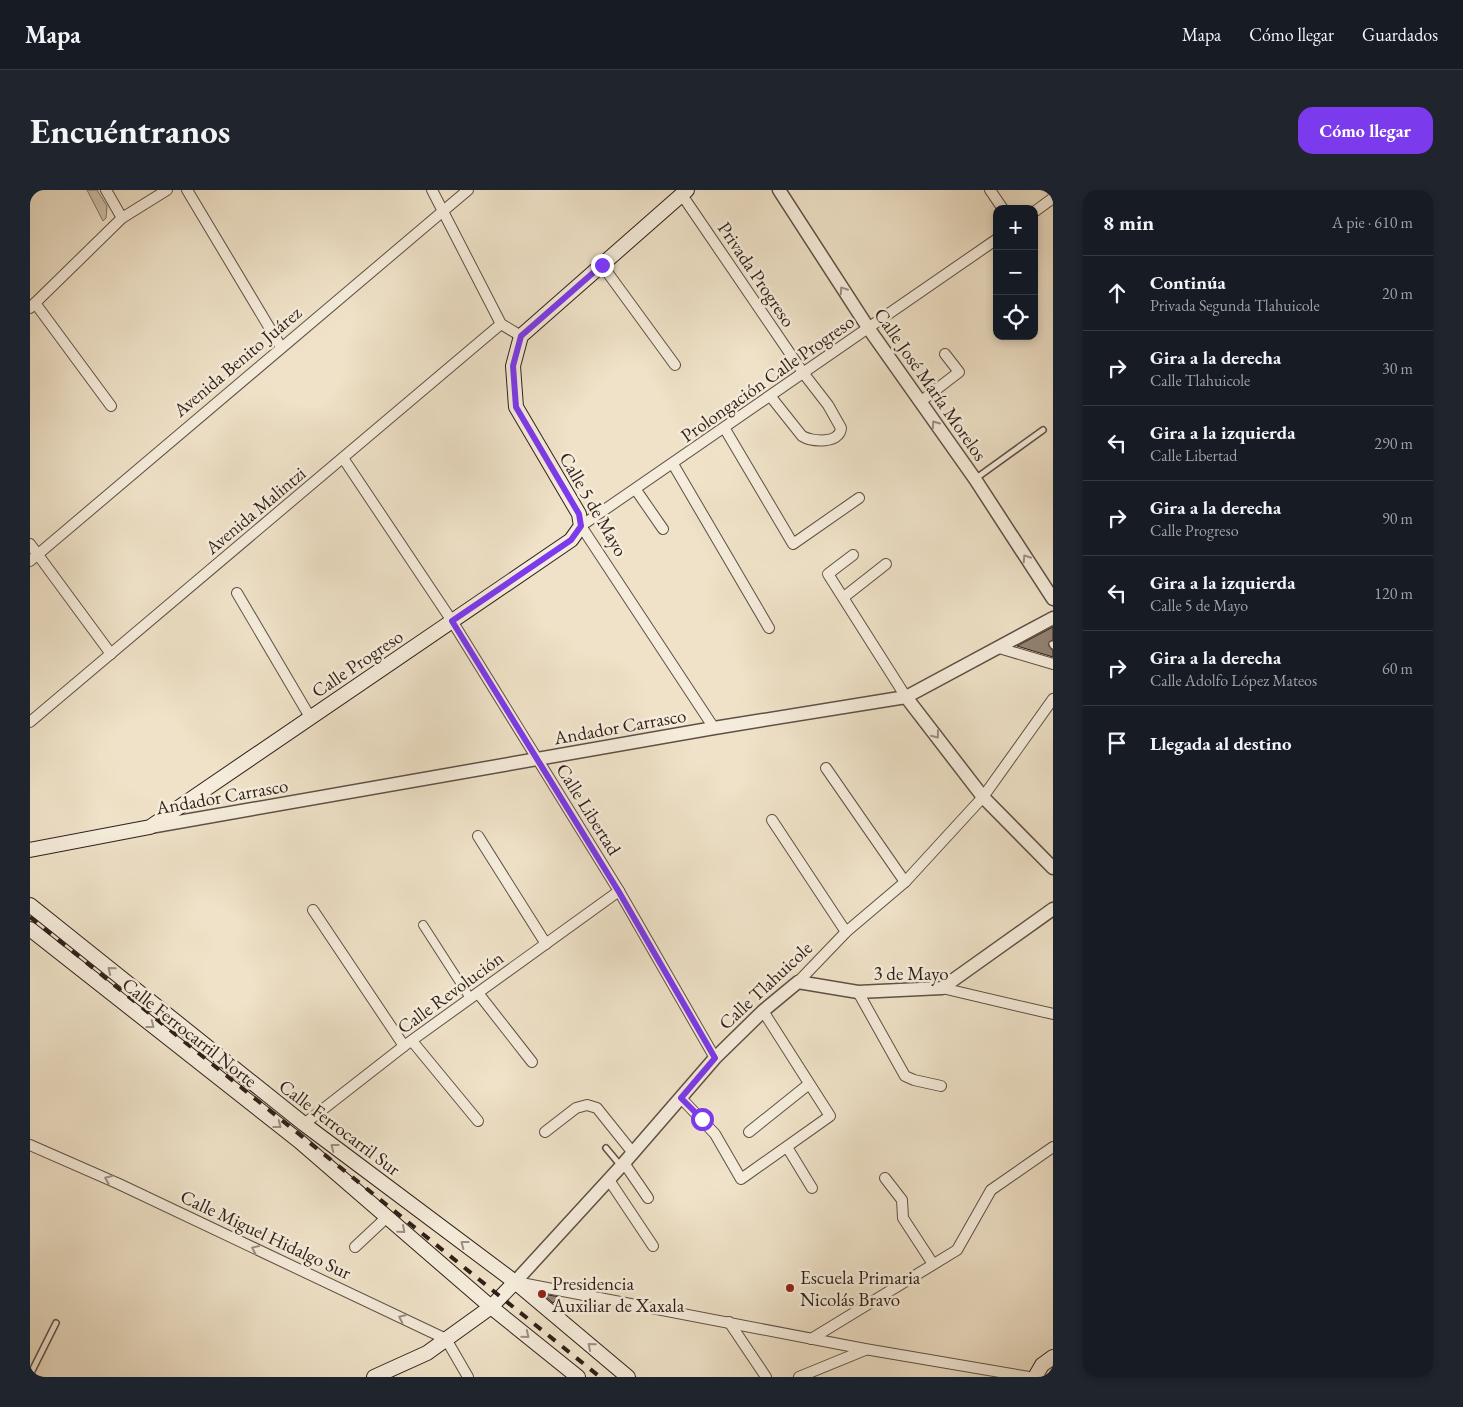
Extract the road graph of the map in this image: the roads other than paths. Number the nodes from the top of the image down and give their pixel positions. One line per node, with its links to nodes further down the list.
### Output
1 (106, 190): 13 (street)
2 (167, 190): 13 (street)
3 (187, 190): 20 (street)
4 (432, 190): 12 (street)
5 (468, 190): 12 (street, Avenida Benito Juárez)
6 (779, 190): 18 (street, Calle José María Morelos, one-way to 6)
7 (990, 190): 10 (street)
8 (684, 192): 15 (main road); 23 (street, Privada Progreso)
9 (1053, 198): 11 (street)
10 (1000, 205)
11 (1038, 209)
12 (442, 211): 17 (street); 20 (street, Avenida Benito Juárez)
13 (122, 218): 16 (street)
14 (993, 242): 18 (street, Prolongación Calle Progreso)
15 (602, 265): 19 (main road); 22 (street)
16 (32, 306): 26 (street)
17 (501, 324): 19 (street); 29 (street, Avenida Malintzi)
18 (869, 329): 23 (street, Prolongación Calle Progreso); 25 (street, Calle José María Morelos)
19 (521, 336): 34 (main road, Calle 5 de Mayo)
20 (281, 347): 38 (street, Avenida Benito Juárez)
21 (945, 354): 25 (street)
22 (675, 365)
23 (804, 374): 24 (street, Prolongación Calle Progreso); 24 (street, Privada Progreso)
24 (771, 397): 27 (street, Prolongación Calle Progreso)
25 (920, 402): 31 (street, Calle José María Morelos, one-way to 25)
26 (111, 406)
27 (724, 428): 30 (street, Prolongación Calle Progreso); 33 (street)
28 (1043, 430): 31 (lane)
29 (343, 458): 44 (street, Calle Libertad); 47 (street, Avenida Malintzi)
30 (673, 464): 32 (street, Prolongación Calle Progreso); 45 (street)
31 (975, 480): 42 (street, Calle José María Morelos, one-way to 31)
32 (636, 490): 34 (street, Prolongación Calle Progreso); 35 (street)
33 (859, 498)
34 (581, 526): 44 (main road, Calle Progreso); 53 (street, Calle 5 de Mayo)
35 (663, 529)
36 (30, 544): 38 (street)
37 (853, 555): 41 (street)
38 (34, 558): 47 (street)
39 (886, 564): 41 (street)
40 (237, 593): 51 (street)
41 (844, 596): 49 (street)
42 (1053, 599)
43 (1053, 618): 46 (street, Andador Carrasco)
44 (452, 621): 51 (main road, Calle Progreso); 54 (street, Calle Libertad)
45 (769, 628)
46 (998, 648): 48 (street); 49 (street, Andador Carrasco)
47 (111, 654): 52 (street, Avenida Malintzi)
48 (1053, 664)
49 (906, 697): 53 (street, Andador Carrasco); 56 (street, one-way to 56)
50 (1053, 699): 56 (street, Calle Tlahuicole)
51 (310, 717): 58 (main road, Calle Progreso)
52 (30, 722)
53 (714, 728): 54 (street, Andador Carrasco)
54 (538, 760): 58 (street, Andador Carrasco); 63 (street, Calle Libertad)
55 (826, 768): 62 (street)
56 (983, 797): 61 (street); 62 (street, Calle Tlahuicole)
57 (772, 820): 69 (street)
58 (150, 827): 60 (main road, Andador Carrasco)
59 (478, 836): 70 (street)
60 (30, 850)
61 (1053, 868)
62 (905, 882): 69 (street, Calle Tlahuicole)
63 (619, 892): 70 (street, Calle Revolución); 78 (street, Calle Libertad)
64 (30, 907): 84 (main road, Calle Ferrocarril Sur, one-way to 64)
65 (1053, 909): 72 (street)
66 (313, 910): 77 (street)
67 (423, 925): 74 (street)
68 (30, 930): 97 (main road, Calle Ferrocarril Norte, one-way to 97)
69 (846, 932): 71 (street, Calle Tlahuicole)
70 (546, 944): 74 (street, Calle Revolución)
71 (798, 982): 73 (street, 3 de Mayo); 75 (street, Calle Tlahuicole)
72 (942, 988): 73 (street, 3 de Mayo); 76 (street, 3 de Mayo)
73 (858, 992): 81 (street)
74 (474, 996): 77 (street, Calle Revolución); 79 (street)
75 (763, 1012): 78 (street, Calle Tlahuicole); 80 (street)
76 (1053, 1014)
77 (408, 1043): 83 (street); 84 (street, Calle Revolución)
78 (715, 1058): 82 (street, Calle Tlahuicole)
79 (532, 1062)
80 (809, 1084): 86 (street); 88 (street)
81 (941, 1086)
82 (681, 1098): 88 (street); 91 (street, Calle Tlahuicole)
83 (478, 1121)
84 (304, 1124): 101 (main road, Calle Ferrocarril Sur, one-way to 84)
85 (545, 1132): 91 (street)
86 (749, 1132)
87 (30, 1145): 106 (street, Calle Miguel Hidalgo Sur, one-way to 87)
88 (787, 1147): 95 (street)
89 (1053, 1147): 100 (street)
90 (606, 1148): 92 (lane)
91 (633, 1153): 92 (street, Calle Tlahuicole)
92 (623, 1165): 94 (street, Calle Tlahuicole); 96 (street)
93 (884, 1178): 100 (street)
94 (608, 1180): 98 (street); 101 (street, Calle Tlahuicole)
95 (812, 1188)
96 (648, 1198)
97 (387, 1217): 99 (street); 102 (main road, Calle Ferrocarril Norte, one-way to 102)
98 (654, 1246)
99 (355, 1247)
100 (933, 1264): 105 (street)
101 (515, 1282): 102 (main road, Calle Tlahuicole); 103 (street); 113 (main road, Calle Ferrocarril Sur, one-way to 101)
102 (491, 1306): 106 (main road, Calle Tlahuicole); 112 (main road, Calle Ferrocarril Norte, one-way to 112)
103 (729, 1322): 105 (street); 114 (street)
104 (56, 1323): 109 (lane)
105 (812, 1339): 107 (street)
106 (446, 1340): 110 (main road, Calle Tlahuicole); 111 (street)
107 (865, 1350): 115 (street); 116 (street)
108 (1053, 1357): 117 (main road)
109 (30, 1375)
110 (374, 1377)
111 (468, 1377)
112 (578, 1377)
113 (628, 1377)
114 (766, 1377)
115 (799, 1377)
116 (1029, 1377)
117 (1035, 1377)

